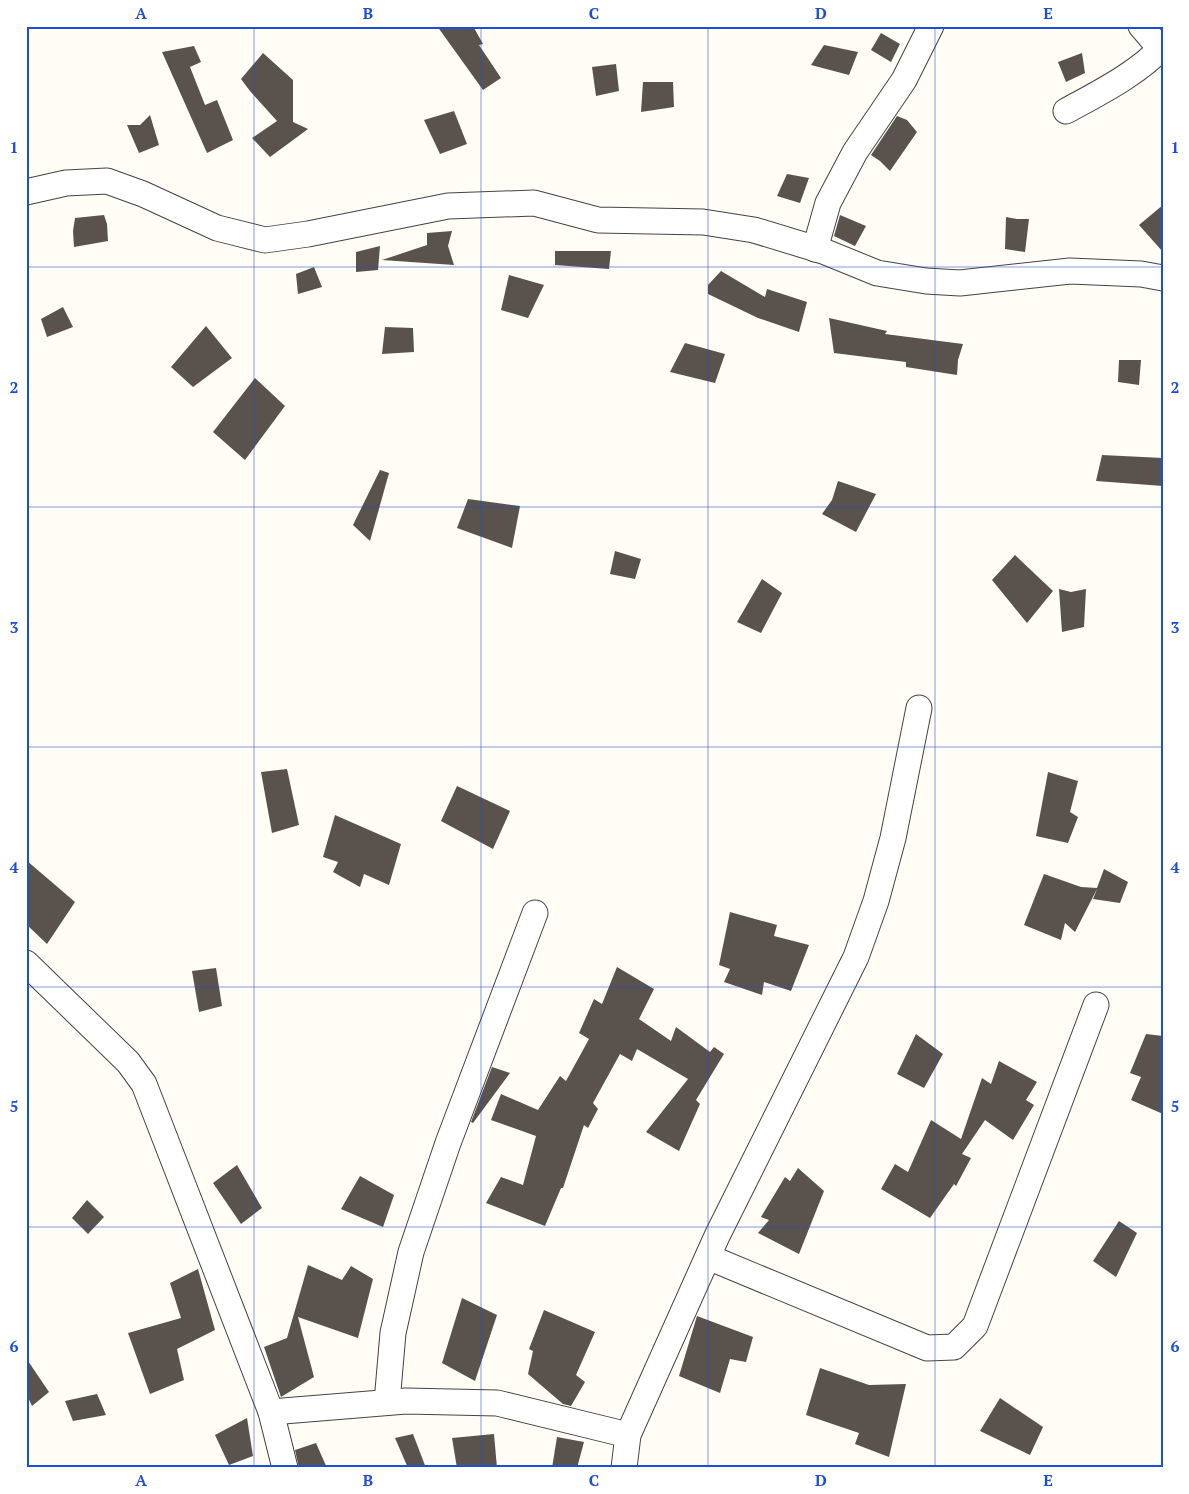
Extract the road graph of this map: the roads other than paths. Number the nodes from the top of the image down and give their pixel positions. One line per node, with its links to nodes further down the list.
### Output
1 (931, 26): 6 (street)
2 (1141, 26): 3 (street)
3 (1162, 49): 4 (street)
4 (1066, 112)
5 (26, 192): 6 (street)
6 (815, 249): 7 (street)
7 (1163, 278)
8 (919, 708): 12 (street)
9 (535, 913): 13 (street)
10 (26, 963): 14 (street)
11 (1096, 1005): 12 (street)
12 (708, 1257): 15 (street)
13 (387, 1402): 14 (street); 15 (street)
14 (271, 1412): 16 (street)
15 (628, 1435): 17 (street)
16 (285, 1468)
17 (624, 1468)

